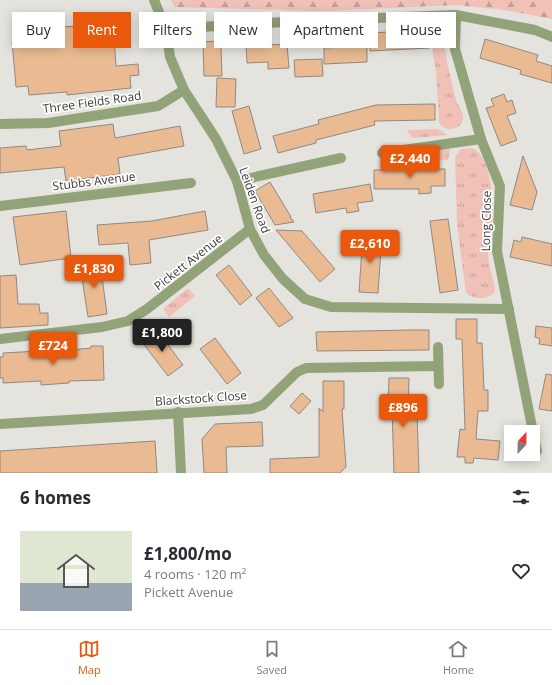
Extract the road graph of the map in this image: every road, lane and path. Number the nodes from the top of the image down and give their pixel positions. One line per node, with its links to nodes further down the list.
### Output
1 (154, 0): 2 (street, Leiden Road)
2 (159, 12)
3 (456, 15): 6 (street)
4 (386, 18): 5 (street)
5 (206, 27)
6 (552, 37)
7 (169, 48): 9 (street, Leiden Road)
8 (455, 48): 11 (street, Long Close)
9 (184, 90): 10 (street, Three Fields Road); 14 (street, Leiden Road)
10 (0, 124)
11 (481, 139): 12 (street); 18 (street, Long Close)
12 (382, 153)
13 (341, 158): 14 (street)
14 (237, 182): 17 (street, Leiden Road)
15 (191, 183): 16 (street, Stubbs Avenue)
16 (0, 206)
17 (250, 229): 18 (street, Leiden Road); 19 (street, Pickett Avenue)
18 (509, 309): 25 (street, Long Close)
19 (0, 339)
20 (438, 347): 21 (street)
21 (438, 366): 22 (street); 23 (street, Blackstock Close)
22 (439, 384)
23 (178, 412): 24 (street, Blackstock Close); 26 (street)
24 (0, 424)
25 (532, 425)
26 (181, 473)

